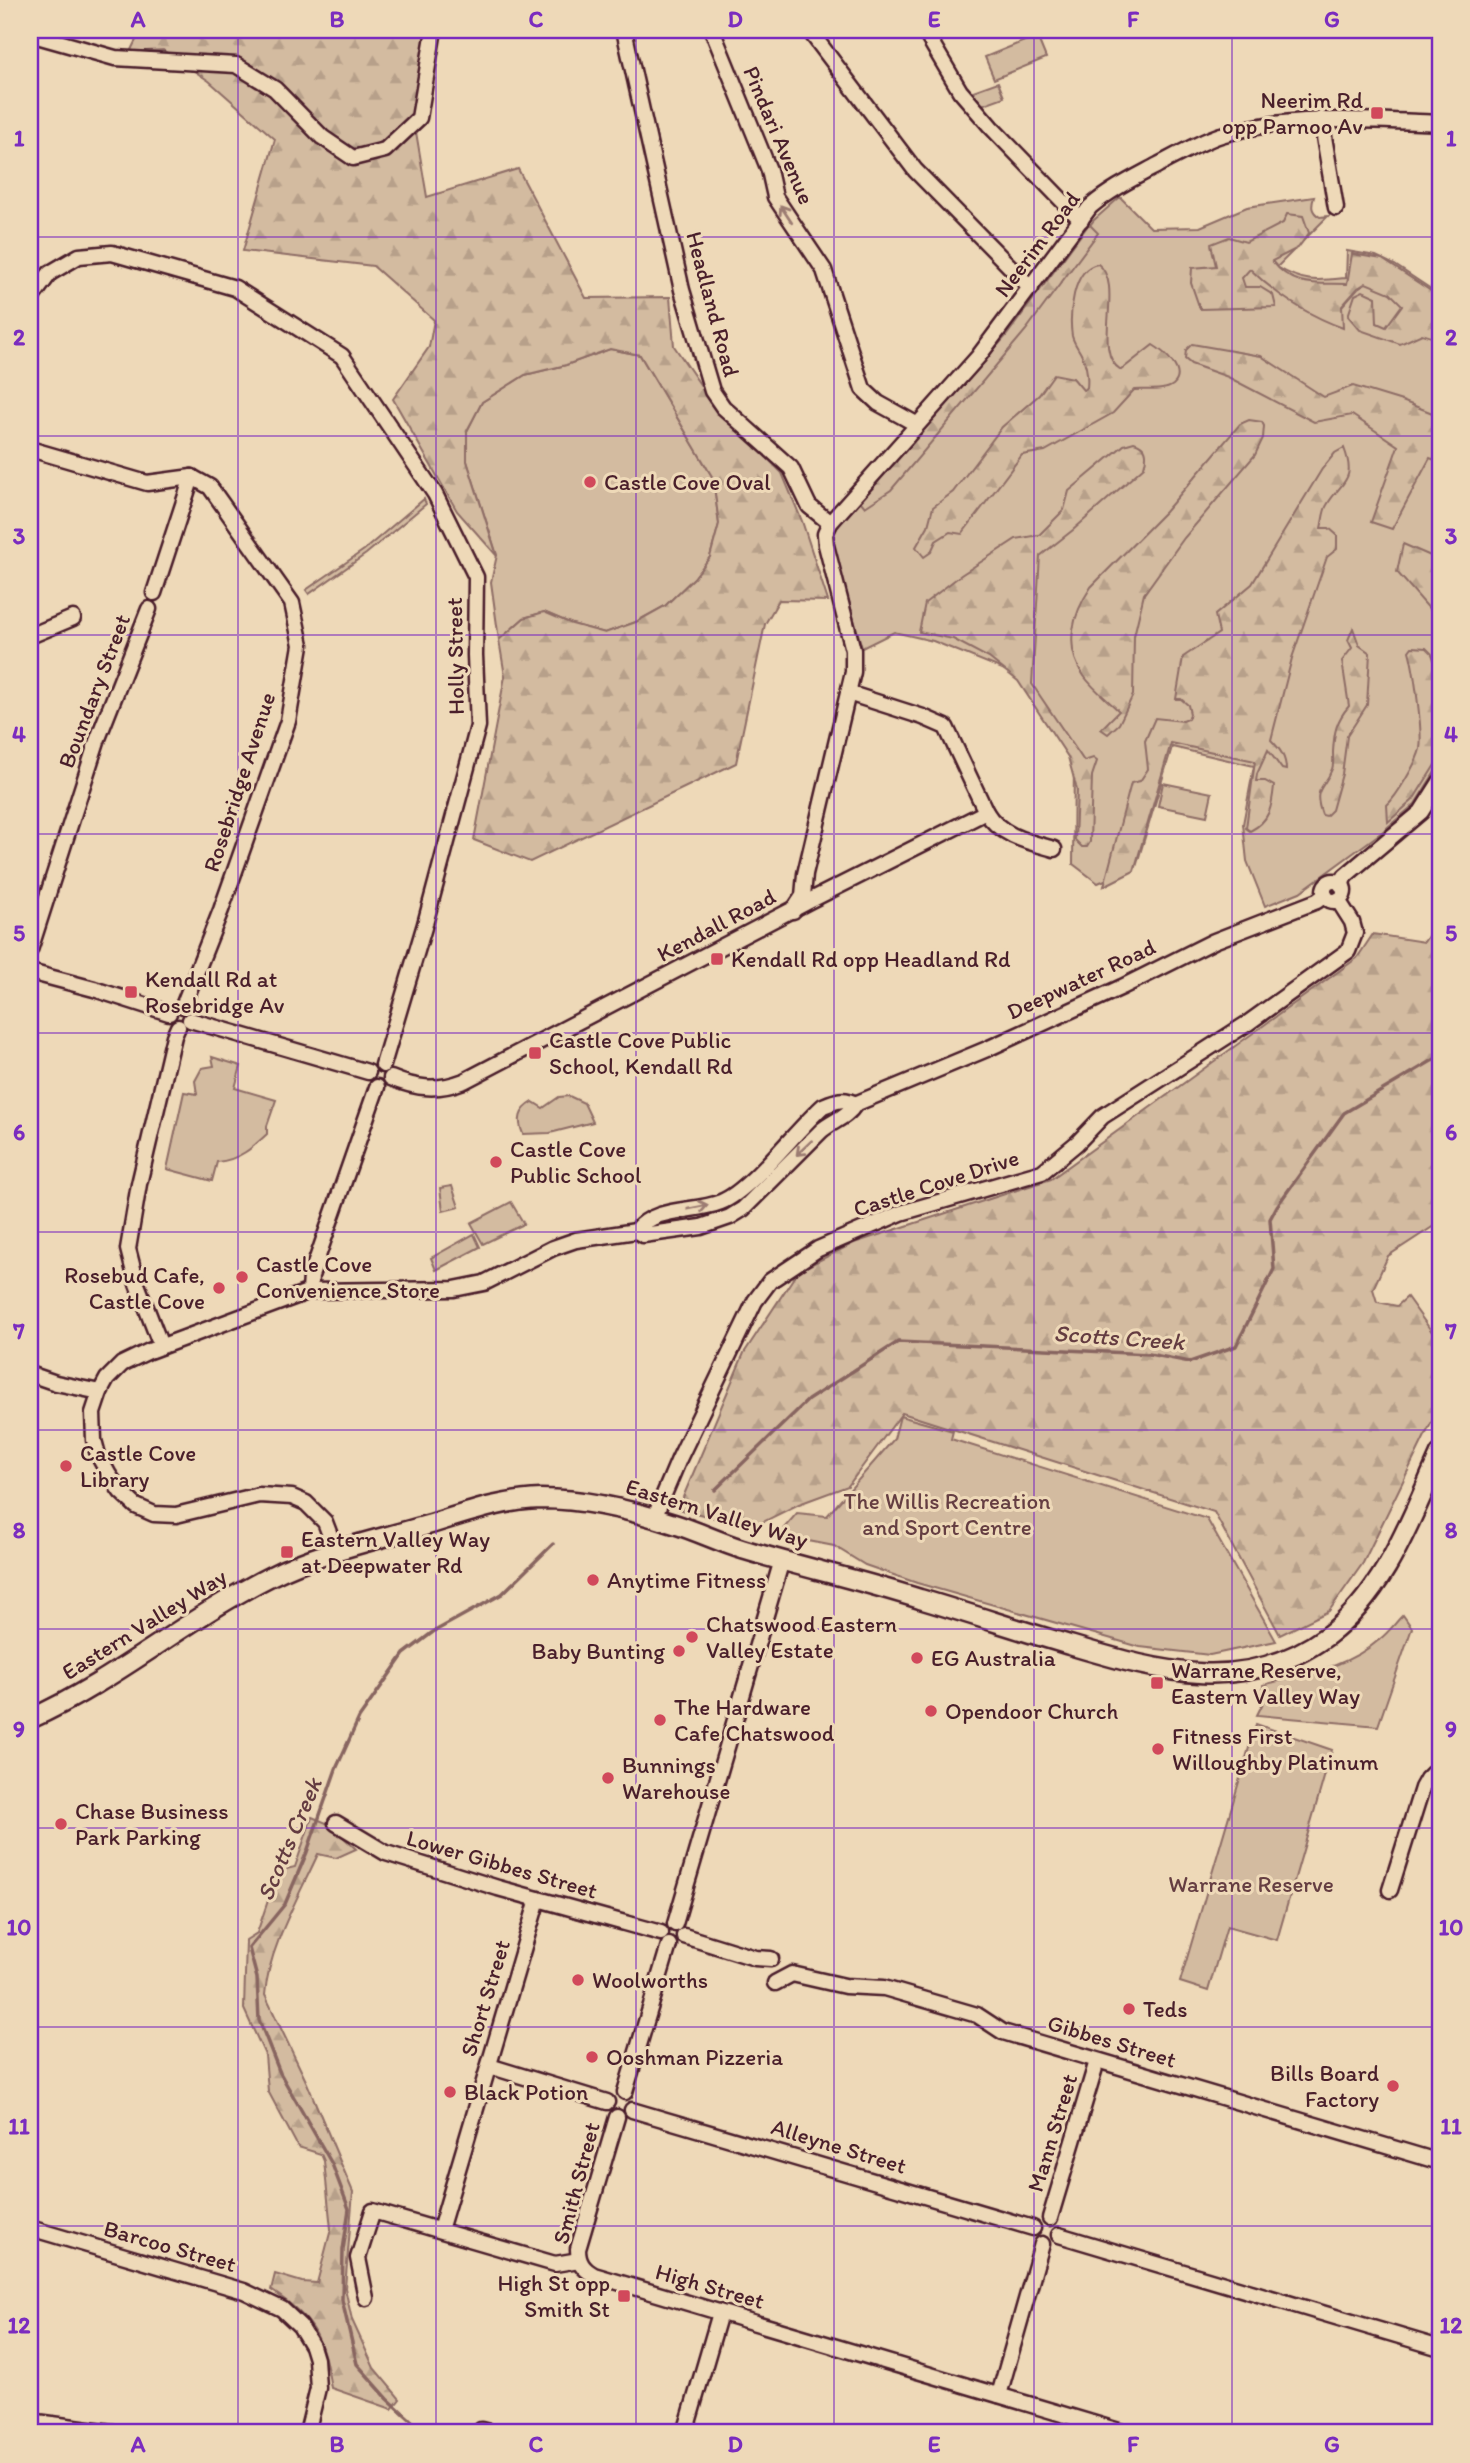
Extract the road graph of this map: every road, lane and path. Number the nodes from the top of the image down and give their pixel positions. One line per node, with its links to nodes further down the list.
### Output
1 (434, 30): 6 (street)
2 (624, 30): 16 (street, Headland Road)
3 (712, 30): 13 (street, Pindari Avenue, one-way to 3)
4 (809, 30): 11 (street)
5 (924, 30): 10 (street)
6 (30, 34)
7 (1321, 119): 8 (street, Neerim Road); 9 (street); 10 (street, Neerim Road)
8 (1440, 123)
9 (1336, 208)
10 (1081, 220): 11 (street, Neerim Road)
11 (1031, 288): 13 (street, Neerim Road)
12 (30, 300): 32 (street, Holly Street)
13 (916, 424): 16 (street, Neerim Road)
14 (30, 449): 15 (street)
15 (192, 477): 17 (street, Boundary Street); 29 (street, Rosebridge Avenue)
16 (830, 523): 21 (street)
17 (154, 593)
18 (149, 608): 27 (street, Boundary Street)
19 (73, 618): 20 (street)
20 (30, 636)
21 (848, 693): 23 (street); 26 (street)
22 (1440, 782): 25 (street)
23 (986, 812): 24 (street); 26 (street, Kendall Road)
24 (1054, 849)
25 (1332, 897): 35 (street, Deepwater Road); 40 (street, Castle Cove Drive)
26 (793, 911): 32 (street, Kendall Road)
27 (30, 950)
28 (30, 972): 30 (street)
29 (183, 1006): 30 (street); 31 (street)
30 (169, 1013): 31 (street)
31 (184, 1023): 33 (street); 36 (street)
32 (387, 1071): 33 (street); 34 (street)
33 (368, 1072): 34 (street)
34 (377, 1087): 35 (street)
35 (310, 1290): 36 (street, Deepwater Road)
36 (161, 1346): 38 (street, Deepwater Road)
37 (30, 1374): 38 (street)
38 (100, 1392): 41 (street, Deepwater Road)
39 (1440, 1454): 42 (main road, Eastern Valley Way)
40 (654, 1518): 41 (main road, Eastern Valley Way); 42 (main road, Eastern Valley Way)
41 (336, 1551): 43 (main road, Eastern Valley Way)
42 (782, 1560): 48 (street)
43 (30, 1719)
44 (1440, 1766): 46 (street)
45 (336, 1823): 47 (street, Lower Gibbes Street)
46 (1390, 1890)
47 (538, 1899): 50 (street, Lower Gibbes Street); 54 (street, Short Street)
48 (675, 1924): 49 (street); 50 (street)
49 (684, 1936): 50 (street); 51 (street)
50 (665, 1939): 55 (street)
51 (771, 1959)
52 (775, 1983): 53 (street, Gibbes Street)
53 (1097, 2060): 59 (street, Gibbes Street); 60 (street, Mann Street)
54 (489, 2066): 56 (street); 62 (street, Short Street)
55 (625, 2092): 56 (street); 57 (street)
56 (607, 2102): 58 (street)
57 (632, 2110): 58 (street); 61 (street, Alleyne Street)
58 (617, 2117): 66 (street, Smith Street)
59 (1440, 2162)
60 (1050, 2218): 61 (street); 64 (street)
61 (1033, 2228): 65 (street)
62 (440, 2230): 66 (street); 67 (street)
63 (32, 2232): 74 (street, Barcoo Street)
64 (1059, 2235): 65 (street); 69 (street)
65 (1042, 2244): 70 (street)
66 (579, 2260): 68 (street, High Street)
67 (366, 2298)
68 (720, 2313): 70 (street, High Street); 75 (street)
69 (1440, 2348)
70 (999, 2395): 72 (street, High Street)
71 (30, 2421): 73 (street)
72 (1078, 2426): 76 (street, High Street)
73 (119, 2433)
74 (307, 2433)
75 (685, 2433)
76 (1126, 2433)

